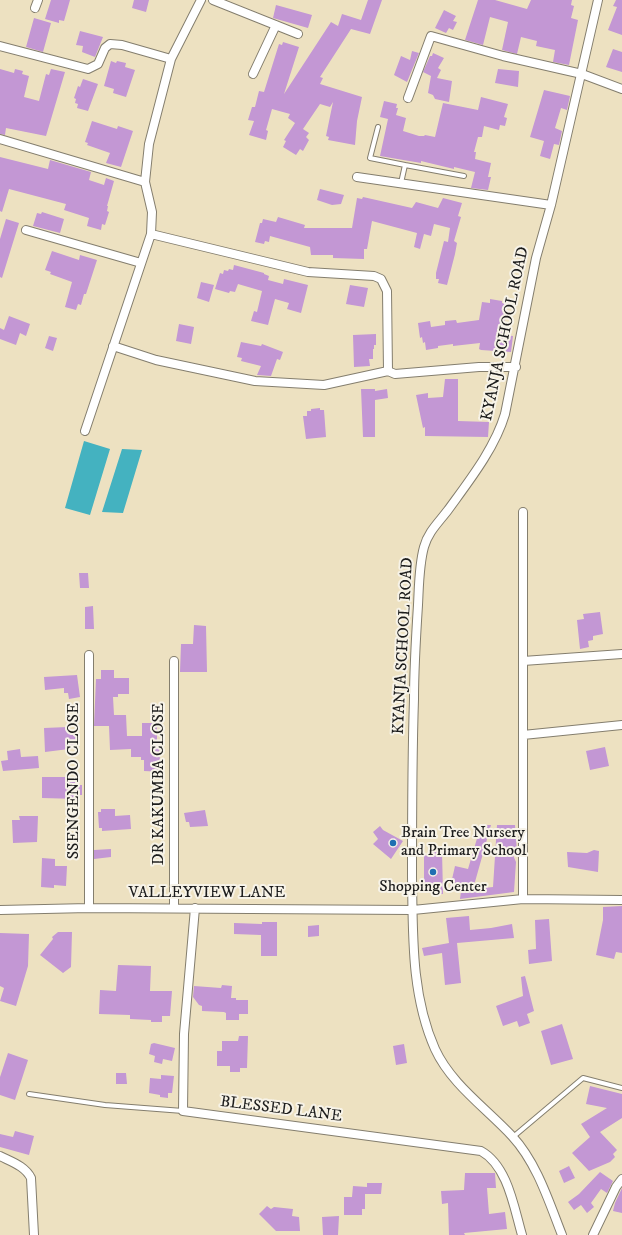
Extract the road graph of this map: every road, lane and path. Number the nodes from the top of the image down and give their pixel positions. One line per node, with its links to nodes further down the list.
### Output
1 (200, 0): 7 (street)
2 (214, 0): 4 (street)
3 (598, 0): 9 (street, KYANJA SCHOOL ROAD)
4 (276, 25): 5 (street); 8 (street)
5 (298, 34)
6 (0, 46): 7 (street)
7 (171, 58): 17 (street)
8 (253, 74)
9 (582, 74): 10 (street); 11 (street); 19 (street, KYANJA SCHOOL ROAD)
10 (622, 89)
11 (408, 98)
12 (378, 127): 14 (lane)
13 (0, 139): 17 (street)
14 (405, 166): 15 (lane); 18 (lane)
15 (464, 176)
16 (358, 177): 18 (street)
17 (145, 182): 21 (street)
18 (401, 184): 19 (street)
19 (551, 205): 24 (street, KYANJA SCHOOL ROAD)
20 (26, 230): 22 (street)
21 (151, 234): 22 (street); 25 (street)
22 (141, 263): 23 (street)
23 (113, 346): 25 (street); 26 (street)
24 (516, 367): 25 (street); 40 (street, KYANJA SCHOOL ROAD)
25 (388, 371)
26 (85, 431)
27 (523, 512): 31 (street)
28 (622, 654): 31 (street)
29 (89, 655): 36 (street, SSENGENDO CLOSE)
30 (174, 661): 37 (street, DR KAKUMBA CLOSE)
31 (523, 661): 33 (street)
32 (622, 725): 33 (street)
33 (523, 734): 34 (street)
34 (522, 899): 35 (street, VALLEYVIEW LANE); 40 (street, VALLEYVIEW LANE)
35 (622, 900)
36 (89, 908): 37 (street, VALLEYVIEW LANE); 39 (street, VALLEYVIEW LANE)
37 (174, 908): 38 (street, VALLEYVIEW LANE)
38 (195, 908): 40 (street, VALLEYVIEW LANE); 43 (street)
39 (0, 910)
40 (413, 910): 44 (street, KYANJA SCHOOL ROAD)
41 (622, 1088): 44 (lane)
42 (29, 1094): 43 (lane)
43 (183, 1111): 48 (street, BLESSED LANE)
44 (513, 1137): 49 (street, KYANJA SCHOOL ROAD)
45 (0, 1156): 47 (street)
46 (622, 1179): 50 (street)
47 (34, 1235)
48 (522, 1235)
49 (562, 1235)
50 (593, 1235)

